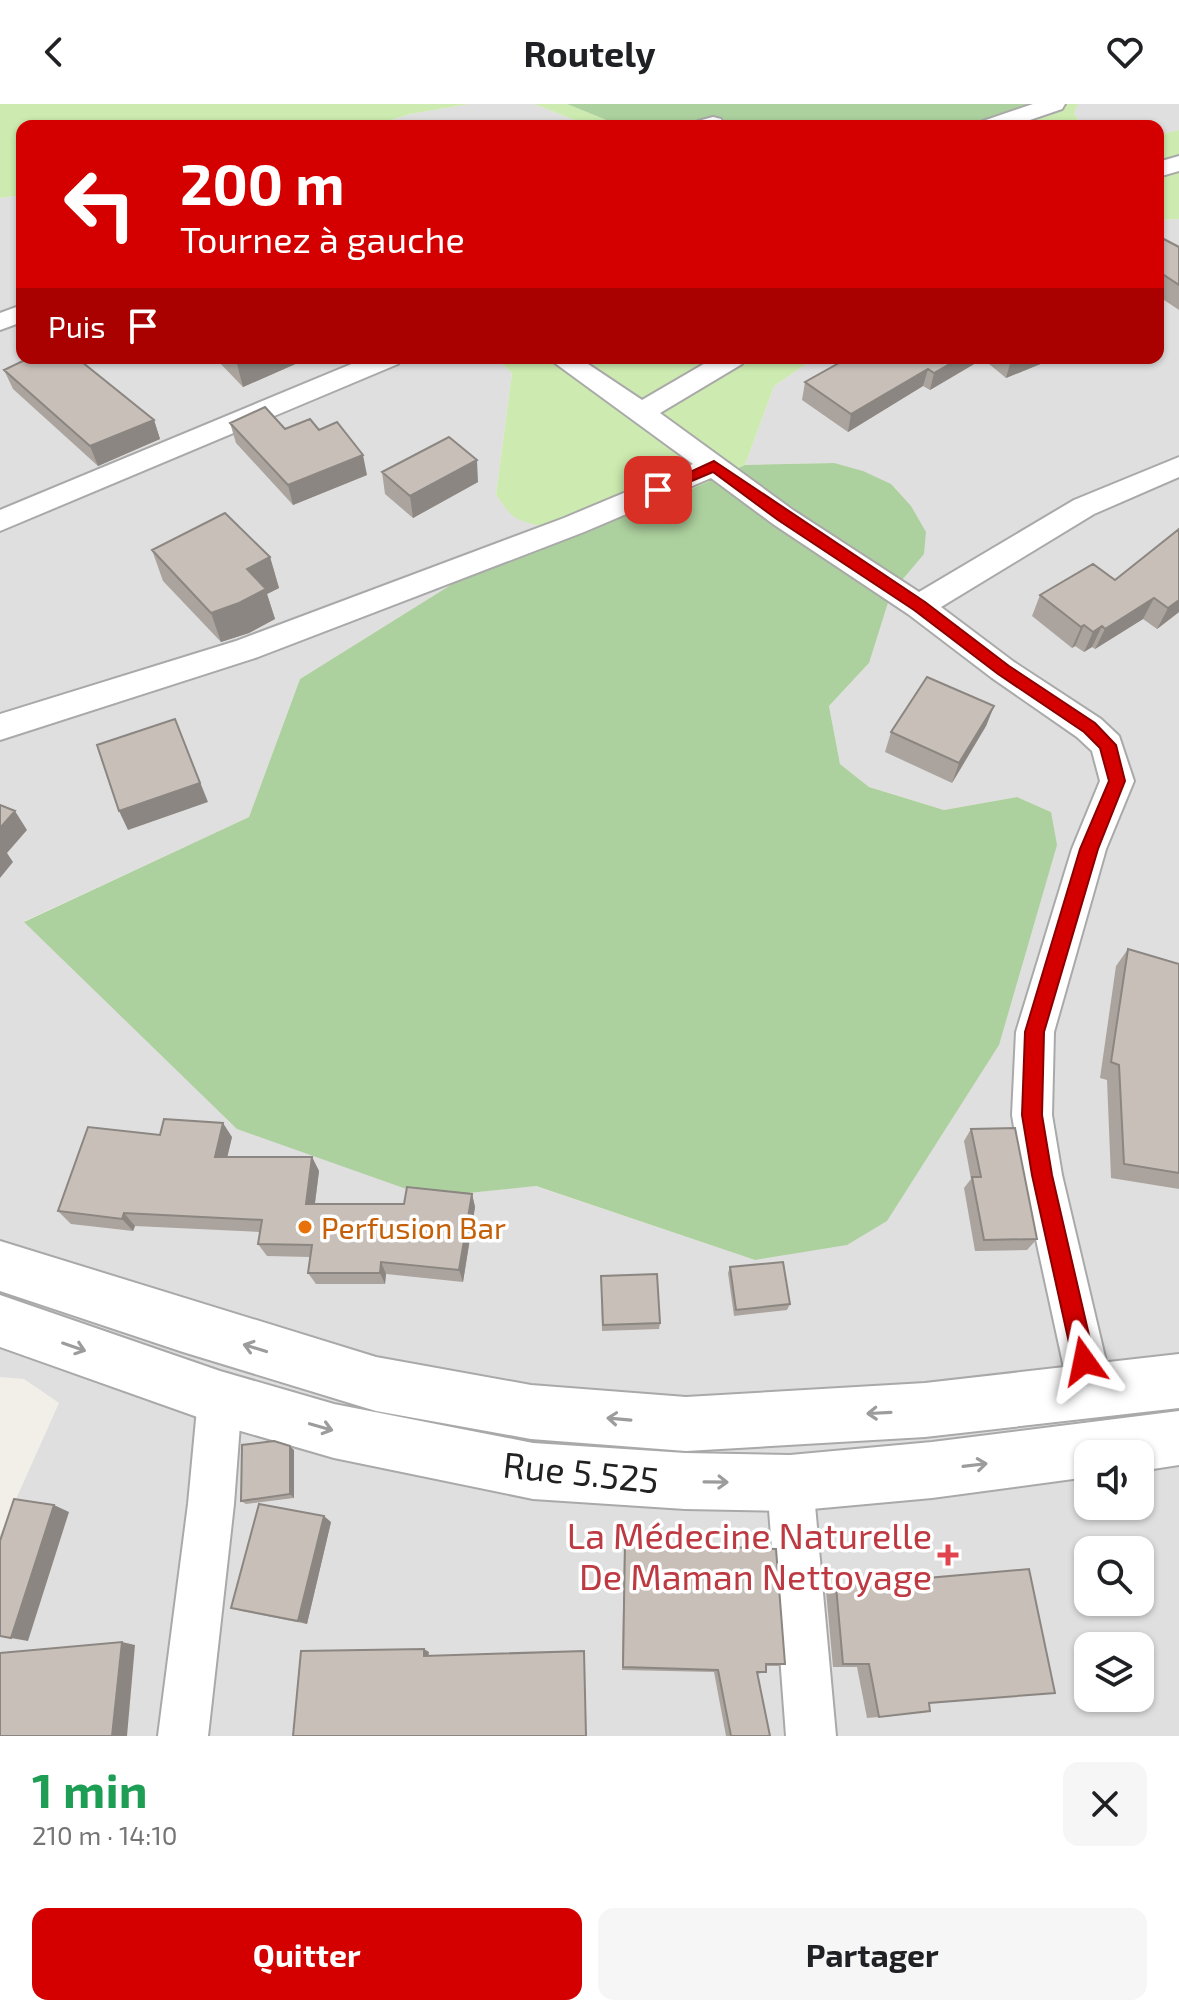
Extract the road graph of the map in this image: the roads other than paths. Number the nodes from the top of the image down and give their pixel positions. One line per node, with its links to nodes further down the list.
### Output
1 (1054, 104): 2 (street)
2 (1008, 120)
3 (375, 364): 9 (street)
4 (570, 364): 6 (street)
5 (723, 364): 6 (street)
6 (641, 412): 7 (street)
7 (714, 466): 10 (street); 11 (street)
8 (1179, 466): 10 (street)
9 (0, 521)
10 (919, 606): 15 (street)
11 (0, 727)
12 (0, 1266): 15 (street, Rue 5.525, one-way to 12)
13 (0, 1321): 16 (street, Rue 5.525, one-way to 16)
14 (1179, 1381): 15 (street, Rue 5.525)
15 (1091, 1391)
16 (220, 1398): 18 (street, Rue 5.525, one-way to 18); 19 (street)
17 (1179, 1438): 18 (street, Rue 5.525, one-way to 17)
18 (790, 1483): 20 (street)
19 (183, 1736)
20 (811, 1736)

